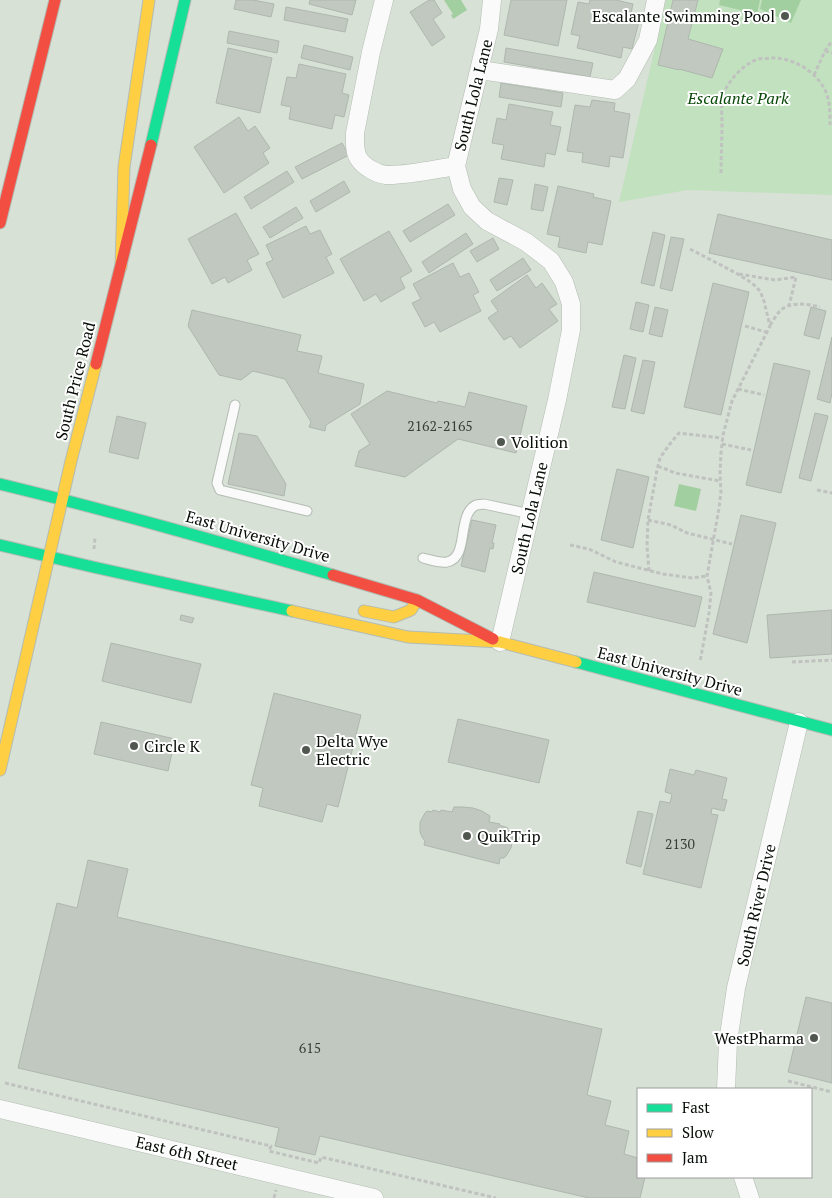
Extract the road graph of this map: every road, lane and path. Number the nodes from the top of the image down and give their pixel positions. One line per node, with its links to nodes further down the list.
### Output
1 (55, 0): 16 (main road)
2 (149, 0): 18 (main road)
3 (184, 0): 18 (main road, South Price Road)
4 (384, 0): 14 (street)
5 (492, 0): 10 (street, South Lola Lane)
6 (656, 0): 10 (street)
7 (832, 41): 8 (path)
8 (825, 51): 9 (path); 11 (path)
9 (832, 53)
10 (480, 70): 14 (street, South Lola Lane)
11 (814, 75): 12 (path); 15 (path)
12 (830, 97): 13 (path)
13 (830, 125)
14 (456, 166): 38 (street, South Lola Lane)
15 (721, 174)
16 (0, 223)
17 (690, 249): 19 (path)
18 (120, 267): 36 (main road, South Price Road)
19 (736, 273): 20 (path); 23 (path)
20 (789, 306): 21 (path); 23 (path)
21 (820, 307)
22 (745, 326): 24 (path)
23 (770, 326): 24 (path)
24 (766, 332): 25 (path)
25 (738, 389): 26 (path); 28 (path)
26 (764, 395)
27 (235, 405): 37 (lane)
28 (723, 438): 29 (path); 31 (path)
29 (722, 444): 30 (path); 32 (path)
30 (751, 450)
31 (658, 466): 32 (path); 39 (path)
32 (720, 481): 40 (path)
33 (0, 484): 36 (main road, East University Drive)
34 (817, 490): 35 (path)
35 (832, 494)
36 (62, 499): 44 (main road, South Price Road); 49 (main road, East University Drive)
37 (307, 511)
38 (530, 514): 45 (lane); 52 (street, South Lola Lane)
39 (648, 520): 40 (path); 46 (path)
40 (713, 540): 41 (path); 47 (path)
41 (732, 544)
42 (570, 545): 46 (path)
43 (4, 546): 44 (main road, East University Drive)
44 (49, 556): 50 (main road, East University Drive); 58 (main road, South Price Road)
45 (424, 558)
46 (649, 571): 47 (path)
47 (706, 576): 54 (path)
48 (295, 600): 50 (main road)
49 (417, 600): 51 (main road); 52 (main road, East University Drive)
50 (259, 604): 52 (main road, East University Drive)
51 (349, 608)
52 (500, 642): 56 (main road, East University Drive)
53 (832, 660): 55 (path)
54 (700, 662)
55 (792, 662)
56 (799, 722): 57 (main road, East University Drive); 61 (street, South River Drive)
57 (832, 730)
58 (0, 770)
59 (788, 1081): 62 (path)
60 (5, 1083): 66 (path)
61 (726, 1088)
62 (832, 1092)
63 (0, 1109): 65 (street, East 6th Street)
64 (743, 1178): 67 (street)
65 (374, 1198)
66 (496, 1198)
67 (750, 1198)

